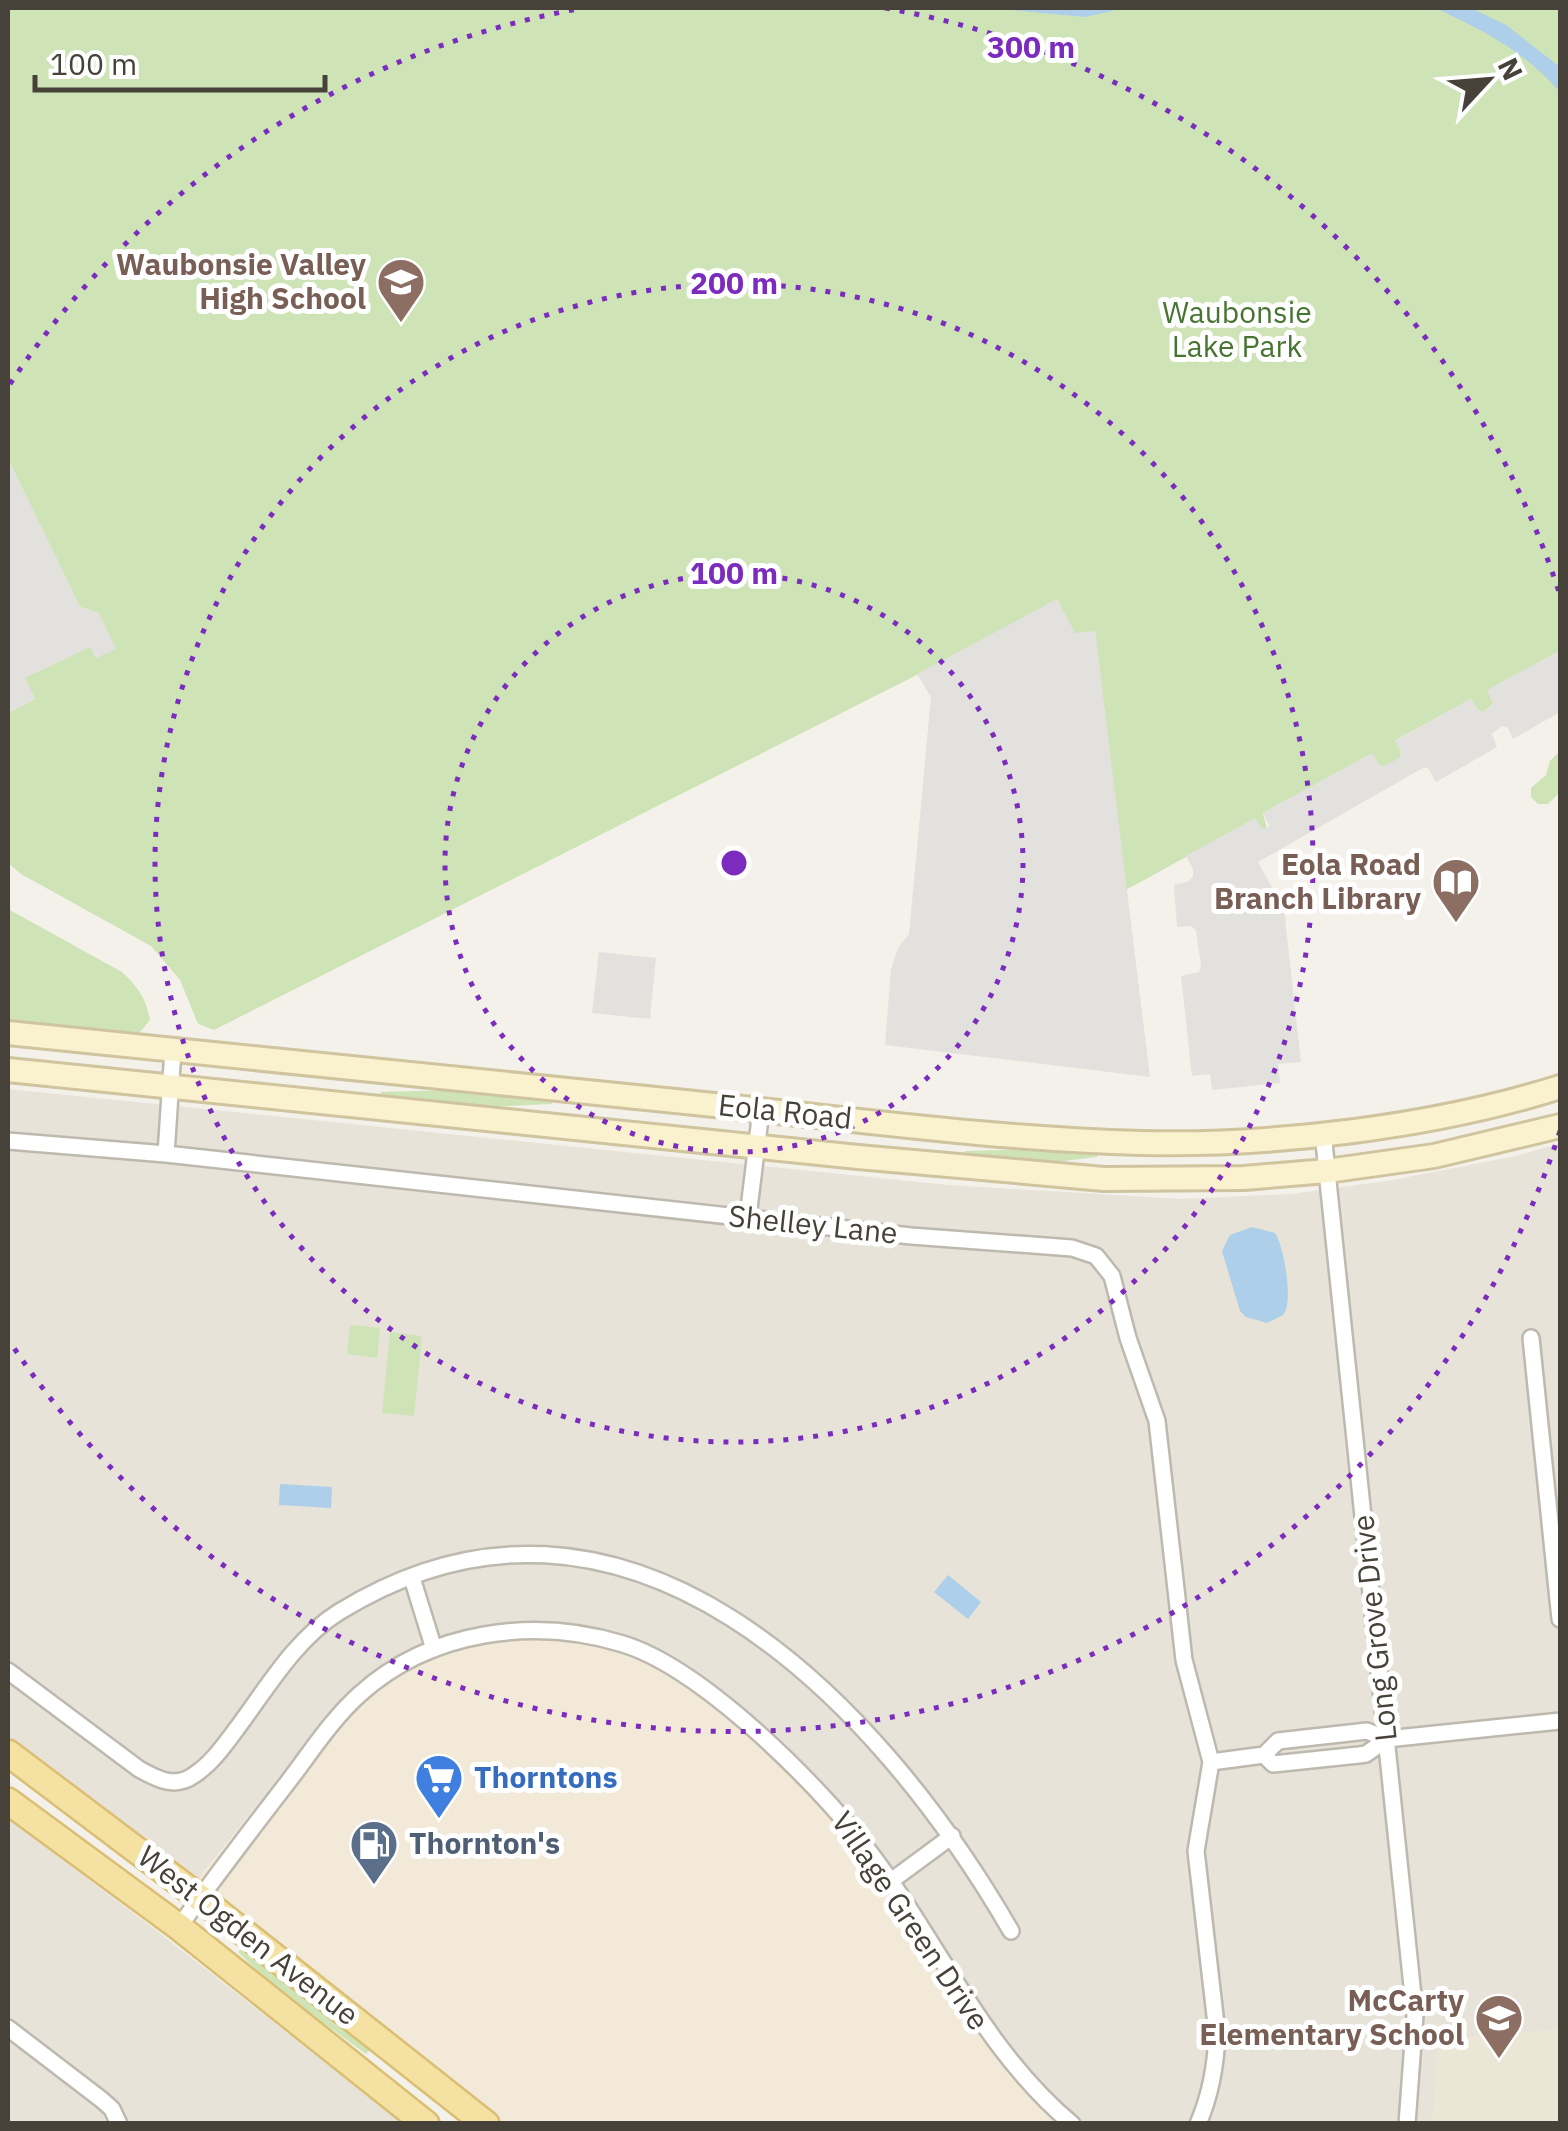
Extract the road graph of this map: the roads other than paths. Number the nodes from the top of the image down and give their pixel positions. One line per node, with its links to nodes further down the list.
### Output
1 (8, 1033): 2 (main road, Eola Road)
2 (173, 1050): 4 (street); 6 (main road, Eola Road)
3 (8, 1070): 4 (main road, Eola Road)
4 (172, 1087): 10 (main road, Eola Road); 11 (street)
5 (1560, 1088): 8 (main road, Eola Road)
6 (761, 1110): 8 (main road, Eola Road); 10 (street)
7 (1560, 1126): 12 (main road, Eola Road)
8 (1323, 1133): 12 (street, Long Grove Drive)
9 (8, 1141): 11 (street, Shelley Lane)
10 (757, 1146): 12 (main road, Eola Road); 13 (street)
11 (166, 1154): 13 (street, Shelley Lane)
12 (1327, 1171): 20 (street, Long Grove Drive)
13 (748, 1218): 23 (street, Shelley Lane)
14 (1531, 1338): 16 (street)
15 (412, 1578): 17 (street); 18 (street); 25 (street)
16 (1560, 1619)
17 (434, 1649): 26 (street, Village Green Drive); 27 (street, Village Green Drive)
18 (8, 1671)
19 (1560, 1721): 20 (street)
20 (1387, 1739): 22 (street); 22 (street); 36 (street, Long Grove Drive)
21 (8, 1753): 27 (main road, West Ogden Avenue)
22 (1264, 1755): 23 (street)
23 (1211, 1762): 35 (street)
24 (8, 1801): 28 (main road, West Ogden Avenue)
25 (952, 1836): 26 (street); 29 (street)
26 (891, 1881): 34 (street, Village Green Drive)
27 (200, 1898): 28 (street, Village Green Drive); 33 (main road, West Ogden Avenue)
28 (179, 1927): 32 (main road, West Ogden Avenue)
29 (1011, 1930)
30 (8, 2028): 31 (street)
31 (119, 2124)
32 (426, 2124)
33 (486, 2124)
34 (1072, 2124)
35 (1198, 2124)
36 (1407, 2124)

